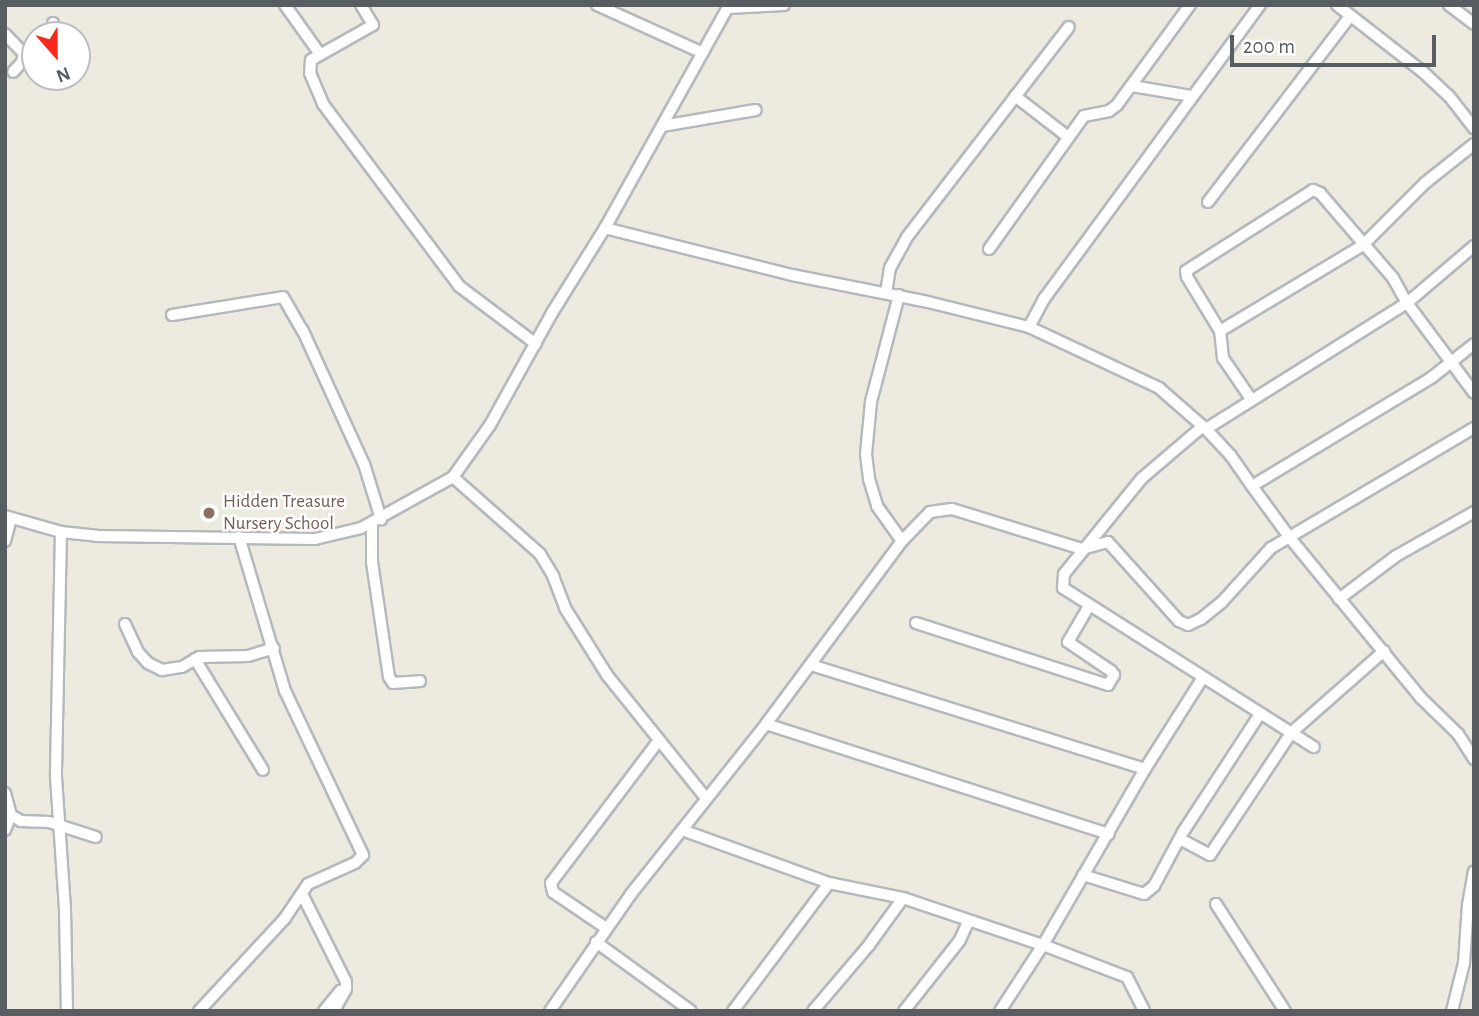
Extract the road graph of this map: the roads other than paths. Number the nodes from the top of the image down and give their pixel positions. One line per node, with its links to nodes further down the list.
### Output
1 (285, 5): 16 (street)
2 (361, 5): 16 (street)
3 (597, 5): 15 (street)
4 (784, 5): 9 (street)
5 (1190, 5): 19 (street)
6 (1260, 5): 21 (street)
7 (1337, 5): 10 (street)
8 (1449, 5): 11 (street)
9 (728, 7): 15 (street)
10 (1350, 16): 24 (street); 27 (street)
11 (1474, 24)
12 (1069, 27): 20 (street)
13 (5, 34): 14 (street)
14 (21, 51)
15 (703, 53): 23 (street)
16 (320, 54): 38 (street)
17 (21, 63): 18 (street)
18 (13, 72)
19 (1132, 86): 21 (street); 25 (street)
20 (1015, 96): 25 (street); 32 (street)
21 (1192, 96): 36 (street)
22 (756, 110): 23 (street)
23 (662, 126): 28 (street)
24 (1474, 128)
25 (1068, 137): 31 (street)
26 (1474, 144): 29 (street)
27 (1208, 202)
28 (606, 228): 32 (street); 38 (street)
29 (1363, 245): 34 (street); 37 (street); 37 (street)
30 (1474, 246): 34 (street)
31 (989, 249)
32 (886, 293): 33 (street)
33 (899, 295): 36 (street); 54 (street)
34 (1407, 303): 40 (street); 42 (street)
35 (173, 315): 49 (street)
36 (1029, 327): 43 (street)
37 (1220, 331): 42 (street)
38 (536, 344): 45 (street)
39 (1474, 344): 40 (street)
40 (1452, 363): 41 (street); 46 (street)
41 (1474, 393)
42 (1251, 399): 43 (street)
43 (1204, 428): 46 (street); 55 (street)
44 (1474, 428): 52 (street)
45 (453, 477): 49 (street); 69 (street)
46 (1252, 486): 52 (street)
47 (1474, 512): 56 (street)
48 (8, 517): 50 (street); 53 (street)
49 (376, 521): 51 (street); 65 (street)
50 (61, 532): 51 (street); 77 (street)
51 (239, 537): 60 (street)
52 (1290, 538): 55 (street); 56 (street)
53 (5, 541)
54 (902, 541): 55 (street); 63 (street)
55 (1082, 550): 57 (street)
56 (1339, 598): 61 (street)
57 (1089, 606): 58 (street); 64 (street)
58 (916, 623)
59 (125, 624): 62 (street)
60 (274, 648): 62 (street); 86 (street)
61 (1384, 651): 68 (street); 71 (street)
62 (195, 659): 73 (street)
63 (811, 665): 67 (street); 72 (street)
64 (1202, 679): 66 (street); 72 (street)
65 (420, 681)
66 (1260, 714): 68 (street); 82 (street)
67 (766, 724): 75 (street); 80 (street)
68 (1291, 733): 70 (street); 82 (street)
69 (659, 740): 75 (street); 91 (street)
70 (1314, 747)
71 (1474, 759)
72 (1145, 769): 80 (street)
73 (263, 770)
74 (5, 793): 76 (street)
75 (706, 798): 79 (street)
76 (11, 815): 77 (street); 78 (street)
77 (60, 827): 81 (street); 96 (street)
78 (5, 830)
79 (682, 830): 85 (street); 91 (street)
80 (1109, 834): 84 (street)
81 (96, 837)
82 (1180, 839): 84 (street)
83 (1474, 872): 90 (street)
84 (1083, 875): 93 (street)
85 (830, 883): 87 (street); 102 (street)
86 (303, 895): 95 (street); 97 (street)
87 (903, 898): 89 (street); 103 (street)
88 (1216, 904): 107 (street)
89 (968, 922): 93 (street); 104 (street)
90 (1470, 922): 94 (street)
91 (606, 928): 92 (street)
92 (596, 942): 100 (street); 101 (street)
93 (1043, 945): 105 (street); 106 (street)
94 (1469, 962): 108 (street)
95 (346, 982): 98 (street); 99 (street)
96 (67, 1011)
97 (200, 1011)
98 (324, 1011)
99 (334, 1011)
100 (550, 1011)
101 (691, 1011)
102 (733, 1011)
103 (813, 1011)
104 (904, 1011)
105 (1000, 1011)
106 (1144, 1011)
107 (1285, 1011)
108 (1452, 1011)

